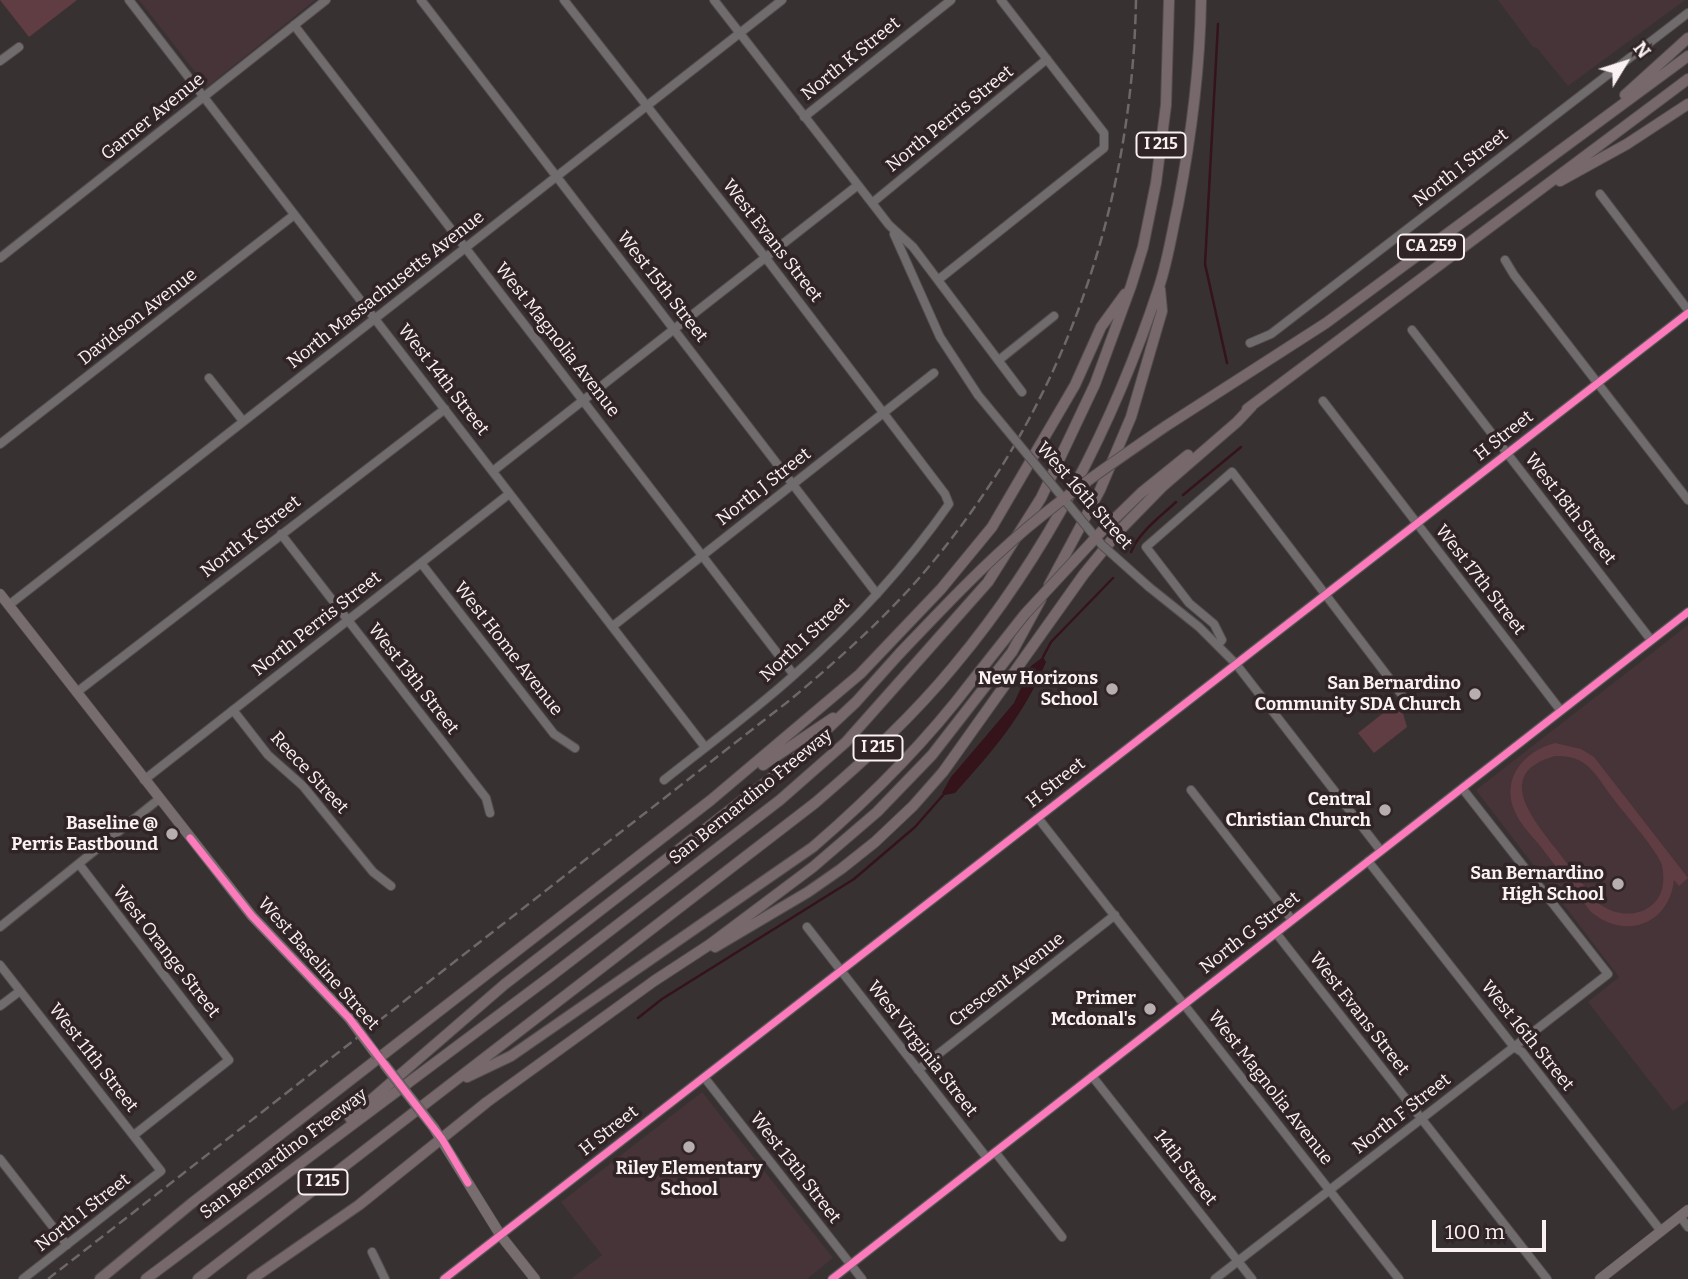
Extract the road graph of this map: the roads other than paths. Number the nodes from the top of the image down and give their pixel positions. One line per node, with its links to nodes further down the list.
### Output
1 (129, 0): 20 (street, West 14th Street)
2 (326, 0): 12 (street, Garner Avenue)
3 (421, 0): 25 (street, West 15th Street)
4 (565, 0): 21 (street, West Evans Street)
5 (714, 0): 13 (street, West 16th Street)
6 (782, 0): 13 (street, North Massachusetts Avenue)
7 (951, 0): 23 (street, North K Street)
8 (1001, 0): 17 (street)
9 (1169, 0): 37 (highway, San Bernardino Freeway / I 215)
10 (1201, 0): 38 (highway, I 215)
11 (1688, 13): 44 (street, North I Street)
12 (294, 25): 20 (street, Garner Avenue); 32 (street, West Magnolia Avenue)
13 (740, 33): 21 (street, North Massachusetts Avenue); 23 (street, West 16th Street)
14 (1688, 38): 24 (highway)
15 (19, 47): 18 (street)
16 (1688, 56): 24 (highway, CA 259)
17 (1047, 59): 29 (street, North Perris Street); 36 (street)
18 (0, 61)
19 (1688, 79): 28 (highway, CA 259)
20 (203, 96): 30 (street, West 14th Street); 34 (street, Garner Avenue)
21 (647, 104): 25 (street, North Massachusetts Avenue); 33 (street, West Evans Street)
22 (1688, 104): 28 (highway)
23 (804, 117): 26 (street, West 16th Street)
24 (1593, 126): 80 (highway, CA 259, bridge)
25 (556, 177): 32 (street, North Massachusetts Avenue); 42 (street, West 15th Street)
26 (858, 185): 29 (street, West 16th Street); 33 (street)
27 (1600, 194): 39 (street)
28 (1527, 199): 52 (highway, CA 259)
29 (872, 203): 31 (street, West 16th Street)
30 (295, 215): 41 (street, West 14th Street); 56 (street, Davidson Avenue)
31 (890, 225): 36 (street, West 16th Street); 75 (street, West 16th Street, bridge)
32 (466, 248): 41 (street, North Massachusetts Avenue); 50 (street, West Magnolia Avenue)
33 (765, 257): 42 (street); 54 (street, West Evans Street)
34 (0, 258)
35 (1505, 260): 48 (street)
36 (938, 280): 45 (street, West 16th Street)
37 (1131, 286): 90 (highway); 121 (highway, San Bernardino Freeway / I 215)
38 (1159, 286): 102 (highway); 113 (highway, I 215)
39 (1688, 312): 48 (street, H Street)
40 (1054, 316): 45 (street)
41 (376, 318): 53 (street, West 14th Street); 55 (street, North Massachusetts Avenue)
42 (674, 328): 50 (street); 59 (street, West 15th Street)
43 (1412, 330): 57 (street, West 18th Street)
44 (1250, 342)
45 (999, 360): 49 (street, West 16th Street)
46 (934, 373): 54 (street, North J Street)
47 (209, 378): 55 (street)
48 (1598, 383): 57 (street, H Street); 61 (street)
49 (1023, 392)
50 (584, 399): 58 (street); 65 (street, West Magnolia Avenue)
51 (1323, 401): 63 (street, West 17th Street)
52 (1252, 406): 102 (highway); 113 (highway, bridge)
53 (445, 408): 58 (street, West 14th Street); 64 (street, North K Street)
54 (884, 413): 59 (street, North J Street); 62 (street, West Evans Street)
55 (243, 421): 70 (street, North Massachusetts Avenue)
56 (0, 444)
57 (1507, 453): 63 (street, H Street); 74 (street, West 18th Street)
58 (493, 471): 60 (street, West 14th Street)
59 (793, 485): 65 (street, North J Street); 68 (street, West 15th Street)
60 (509, 494): 66 (street, North Perris Street); 73 (street, West 14th Street)
61 (1688, 500)
62 (949, 504): 68 (street, North I Street)
63 (1417, 524): 69 (street, H Street); 82 (street, West 17th Street)
64 (281, 534): 72 (street, West 13th Street); 78 (street, North K Street)
65 (702, 556): 73 (street, North J Street); 77 (street, West Magnolia Avenue)
66 (421, 563): 72 (street, North Perris Street); 84 (street, West Home Avenue)
67 (0, 594): 70 (main road, West Baseline Street)
68 (877, 594): 77 (street, North I Street)
69 (1326, 594): 75 (street); 76 (street, H Street); 79 (street)
70 (9, 605): 78 (main road, West Baseline Street)
71 (1688, 612): 74 (street, North G Street)
72 (347, 620): 81 (street, North Perris Street); 91 (street, West 13th Street)
73 (613, 626): 83 (street, West 14th Street)
74 (1651, 640): 82 (street, North G Street)
75 (1218, 645): 76 (street, West 16th Street)
76 (1236, 664): 92 (street, H Street); 93 (street, West 16th Street)
77 (794, 675): 83 (street, North I Street)
78 (78, 692): 85 (main road, West Baseline Street)
79 (1402, 695)
80 (856, 702): 90 (highway); 121 (highway)
81 (233, 710): 85 (street, North Perris Street); 96 (street, Reece Street)
82 (1561, 710): 87 (street, North G Street)
83 (705, 747): 86 (street, North I Street)
84 (575, 748)
85 (144, 780): 89 (main road, West Baseline Street)
86 (664, 780)
87 (1462, 788): 93 (street, North G Street); 108 (street, North F Street)
88 (1191, 790): 98 (street)
89 (159, 799): 95 (street); 109 (main road, West Baseline Street, bridge)
90 (712, 800): 109 (highway)
91 (490, 813)
92 (1038, 818): 97 (street, West Magnolia Avenue); 104 (street, H Street)
93 (1381, 851): 94 (street, North G Street)
94 (1368, 861): 98 (street, North G Street); 108 (street, West 16th Street)
95 (79, 864): 99 (street); 115 (street, West Orange Street)
96 (391, 886)
97 (1115, 915): 106 (street, West Magnolia Avenue); 110 (street, Crescent Avenue)
98 (1292, 920): 101 (street, North G Street)
99 (0, 927)
100 (807, 927): 104 (street, West Virginia Street)
101 (1276, 933): 106 (street, North G Street); 114 (street, West Evans Street)
102 (709, 945): 116 (highway)
103 (0, 965): 105 (street, West 11th Street)
104 (841, 970): 110 (street, West Virginia Street); 112 (street, H Street)
105 (20, 991): 107 (street); 115 (street, West 11th Street)
106 (1185, 1004): 111 (street, North G Street); 122 (street, West Magnolia Avenue)
107 (0, 1006)
108 (1514, 1047): 114 (street, North F Street); 125 (street, West 16th Street)
109 (378, 1057): 116 (main road, West Baseline Street, bridge); 133 (highway)
110 (918, 1070): 118 (street, West Virginia Street)
111 (1092, 1076): 117 (street, North G Street); 130 (street, 14th Street)
112 (704, 1077): 126 (street, H Street); 131 (street, West 13th Street)
113 (449, 1085): 135 (highway, I 215)
114 (1421, 1119): 122 (street, North F Street); 145 (street, West Evans Street)
115 (134, 1135): 120 (street, West 11th Street)
116 (442, 1139): 126 (main road, West Baseline Street); 136 (highway)
117 (995, 1152): 118 (street, North G Street); 127 (street)
118 (987, 1158): 131 (street, North G Street)
119 (0, 1159): 128 (street)
120 (161, 1171): 128 (street, North I Street)
121 (284, 1175): 134 (highway, San Bernardino Freeway / I 215)
122 (1330, 1190): 130 (street, North F Street); 144 (street, West Magnolia Avenue)
123 (1684, 1213): 124 (street); 125 (main road)
124 (1688, 1227)
125 (1661, 1231): 146 (main road)
126 (501, 1236): 138 (street, H Street); 139 (main road, West Baseline Street)
127 (1062, 1237)
128 (67, 1245): 132 (street, North I Street)
129 (372, 1252): 137 (street)
130 (1238, 1261): 142 (street, North F Street); 143 (street, 14th Street)
131 (851, 1264): 140 (street, North G Street); 141 (street, West 13th Street)
132 (23, 1279)
133 (100, 1279)
134 (146, 1279)
135 (198, 1279)
136 (252, 1279)
137 (385, 1279)
138 (444, 1279)
139 (535, 1279)
140 (832, 1279)
141 (862, 1279)
142 (1215, 1279)
143 (1252, 1279)
144 (1399, 1279)
145 (1546, 1279)
146 (1600, 1279)

